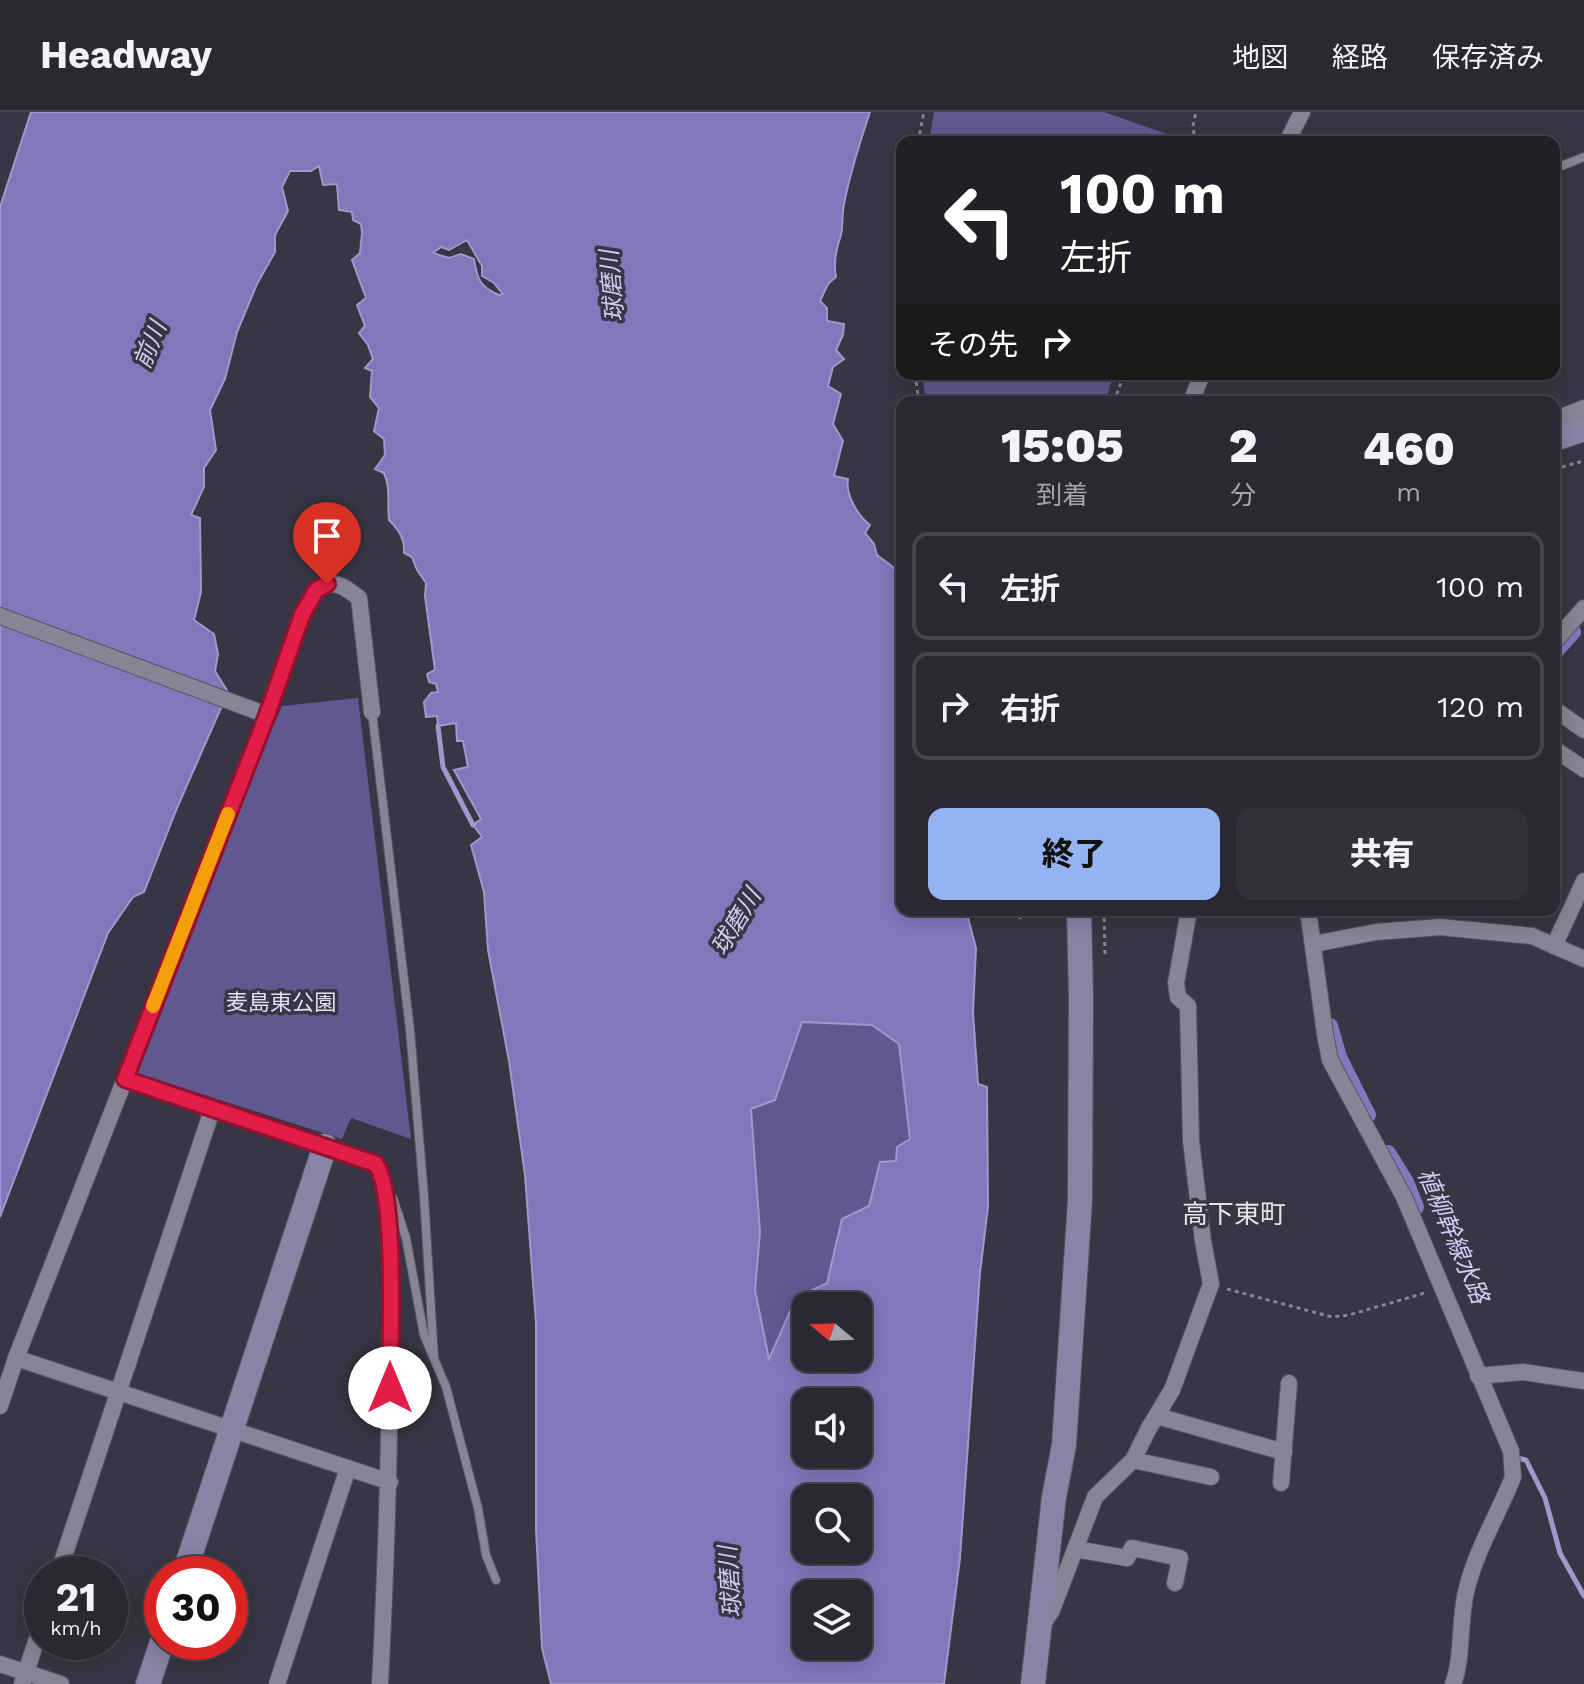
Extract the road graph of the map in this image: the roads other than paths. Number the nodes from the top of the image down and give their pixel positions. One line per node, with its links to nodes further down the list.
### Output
1 (1302, 112): 2 (street)
2 (1290, 136)
3 (1584, 157): 4 (lane)
4 (1560, 167)
5 (1584, 408): 6 (street)
6 (1560, 418)
7 (1584, 429): 8 (street)
8 (1560, 437)
9 (1584, 608): 11 (street)
10 (0, 616): 14 (street)
11 (1560, 635)
12 (372, 712): 14 (street); 30 (lane)
13 (1560, 713): 15 (street)
14 (267, 715): 25 (street)
15 (1584, 730)
16 (1560, 753): 17 (street)
17 (1584, 769)
18 (1584, 881): 23 (street)
19 (1079, 916): 49 (street)
20 (1188, 916): 36 (street)
21 (1310, 916): 22 (street)
22 (1318, 944): 23 (street); 31 (street)
23 (1554, 946): 24 (street)
24 (1584, 959)
25 (125, 1079): 26 (street); 29 (street)
26 (213, 1107): 27 (street); 34 (street)
27 (325, 1146): 28 (street); 37 (street)
28 (381, 1172): 30 (lane); 42 (street)
29 (16, 1358): 34 (street); 35 (street)
30 (434, 1358): 47 (lane)
31 (1484, 1375): 32 (street); 58 (street)
32 (1584, 1381)
33 (1289, 1383): 38 (street)
34 (119, 1392): 37 (street); 45 (street)
35 (0, 1406)
36 (1157, 1416): 38 (street); 39 (street)
37 (232, 1428): 40 (street); 46 (street)
38 (1284, 1452): 43 (street)
39 (1133, 1460): 41 (street); 44 (street)
40 (348, 1468): 42 (street); 55 (street)
41 (1211, 1477)
42 (390, 1482): 56 (street)
43 (1281, 1483)
44 (1075, 1549): 48 (street); 49 (street)
45 (64, 1556)
46 (190, 1556)
47 (496, 1580)
48 (1175, 1583)
49 (1039, 1630): 57 (street)
50 (156, 1660): 54 (street)
51 (0, 1664): 52 (street)
52 (24, 1678): 53 (street)
53 (61, 1684)
54 (148, 1684)
55 (277, 1684)
56 (380, 1684)
57 (1033, 1684)
58 (1453, 1684)

